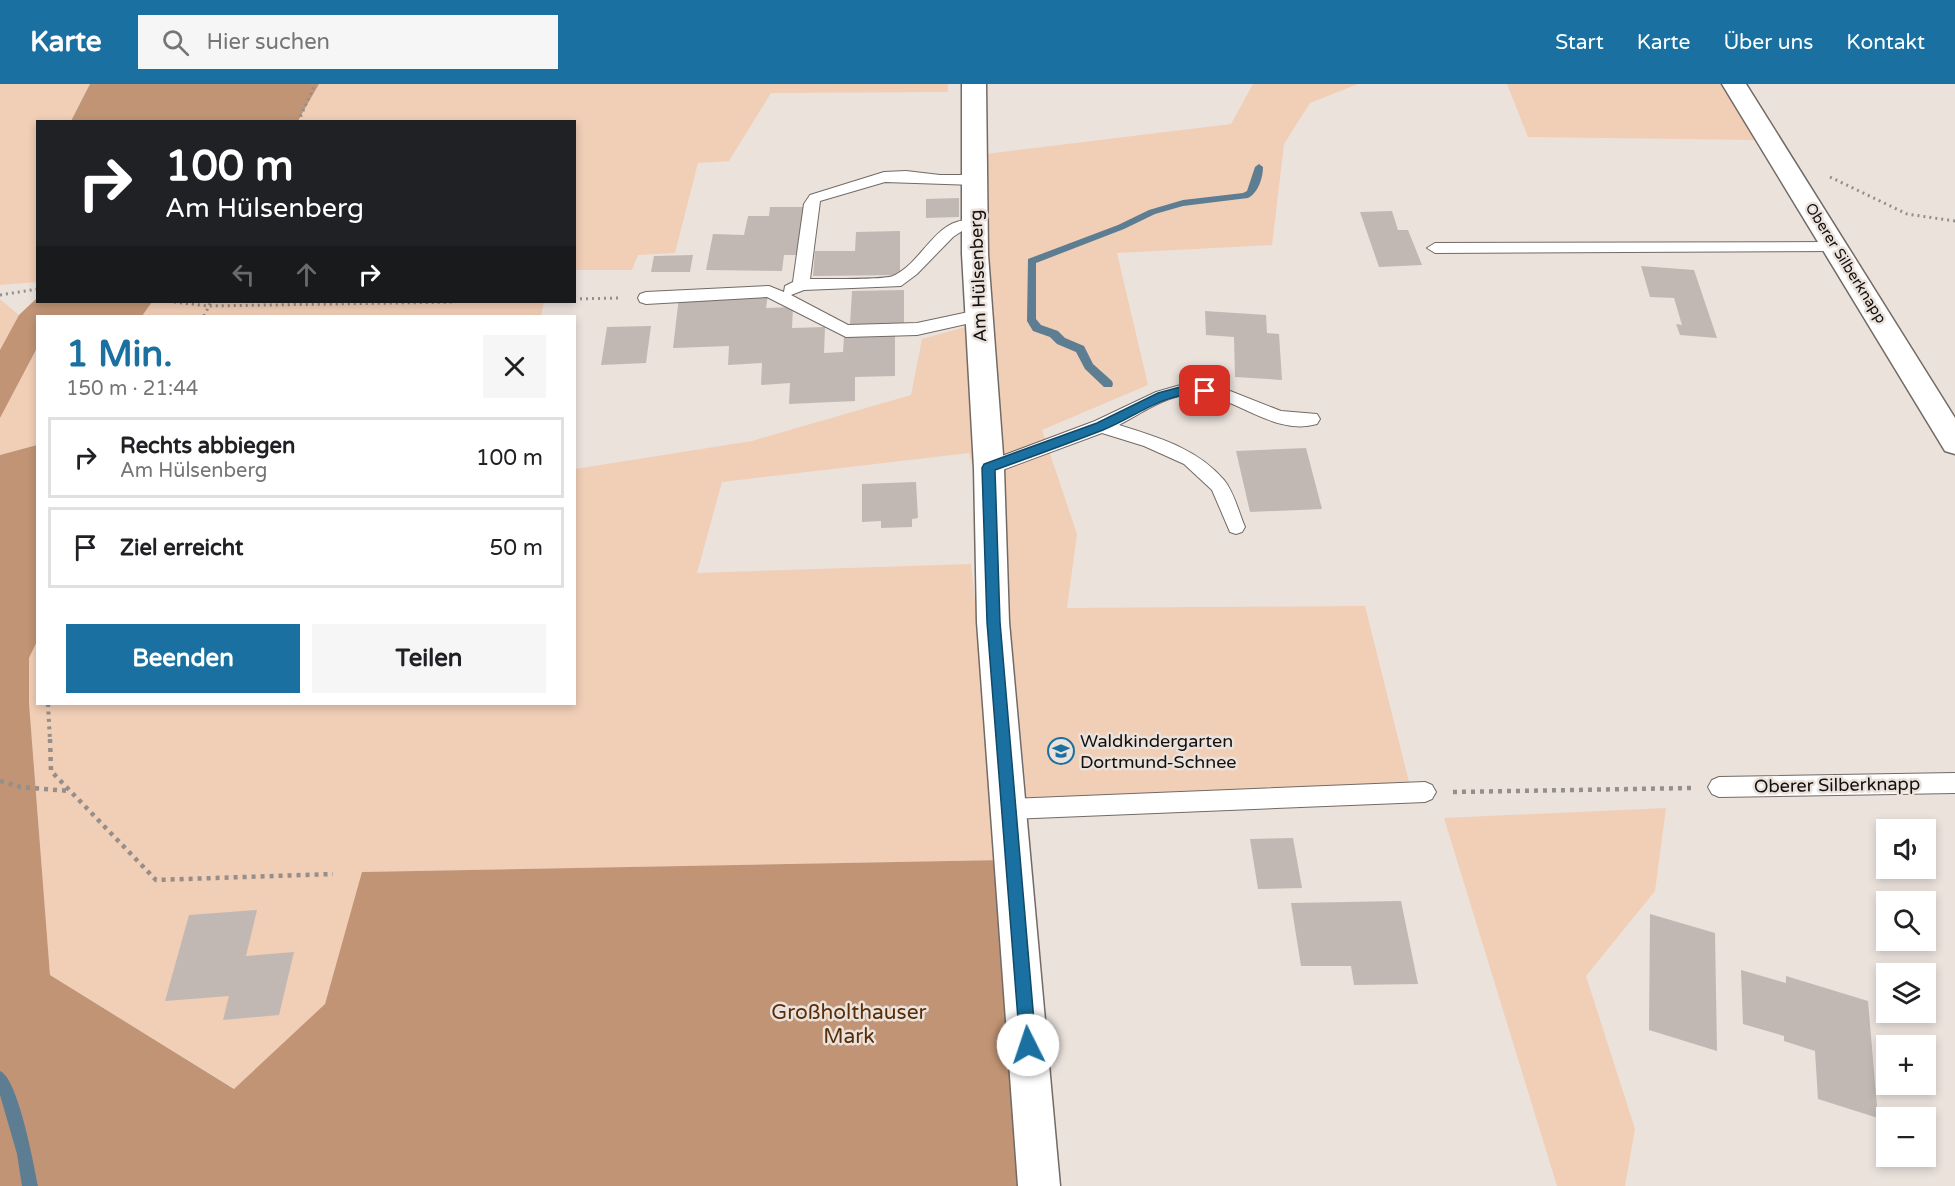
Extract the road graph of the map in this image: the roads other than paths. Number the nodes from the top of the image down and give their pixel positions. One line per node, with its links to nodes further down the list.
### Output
1 (974, 84): 3 (street, Am Hülsenberg)
2 (1734, 84): 6 (street, Oberer Silberknapp)
3 (975, 180): 4 (street, Am Hülsenberg); 7 (lane)
4 (975, 226): 7 (lane); 10 (street, Am Hülsenberg)
5 (1435, 248): 6 (lane)
6 (1837, 248): 13 (street, Oberer Silberknapp)
7 (801, 285): 8 (lane)
8 (777, 295): 9 (lane); 10 (lane)
9 (646, 298)
10 (978, 316): 14 (street, Am Hülsenberg)
11 (1311, 419): 12 (lane)
12 (1101, 426): 14 (lane); 15 (lane)
13 (1955, 443)
14 (988, 468): 19 (street, Am Hülsenberg)
15 (1236, 527)
16 (1955, 783): 17 (lane, Oberer Silberknapp)
17 (1719, 787)
18 (1425, 792): 19 (lane)
19 (1010, 809): 20 (street, Am Hülsenberg)
20 (1039, 1186)

